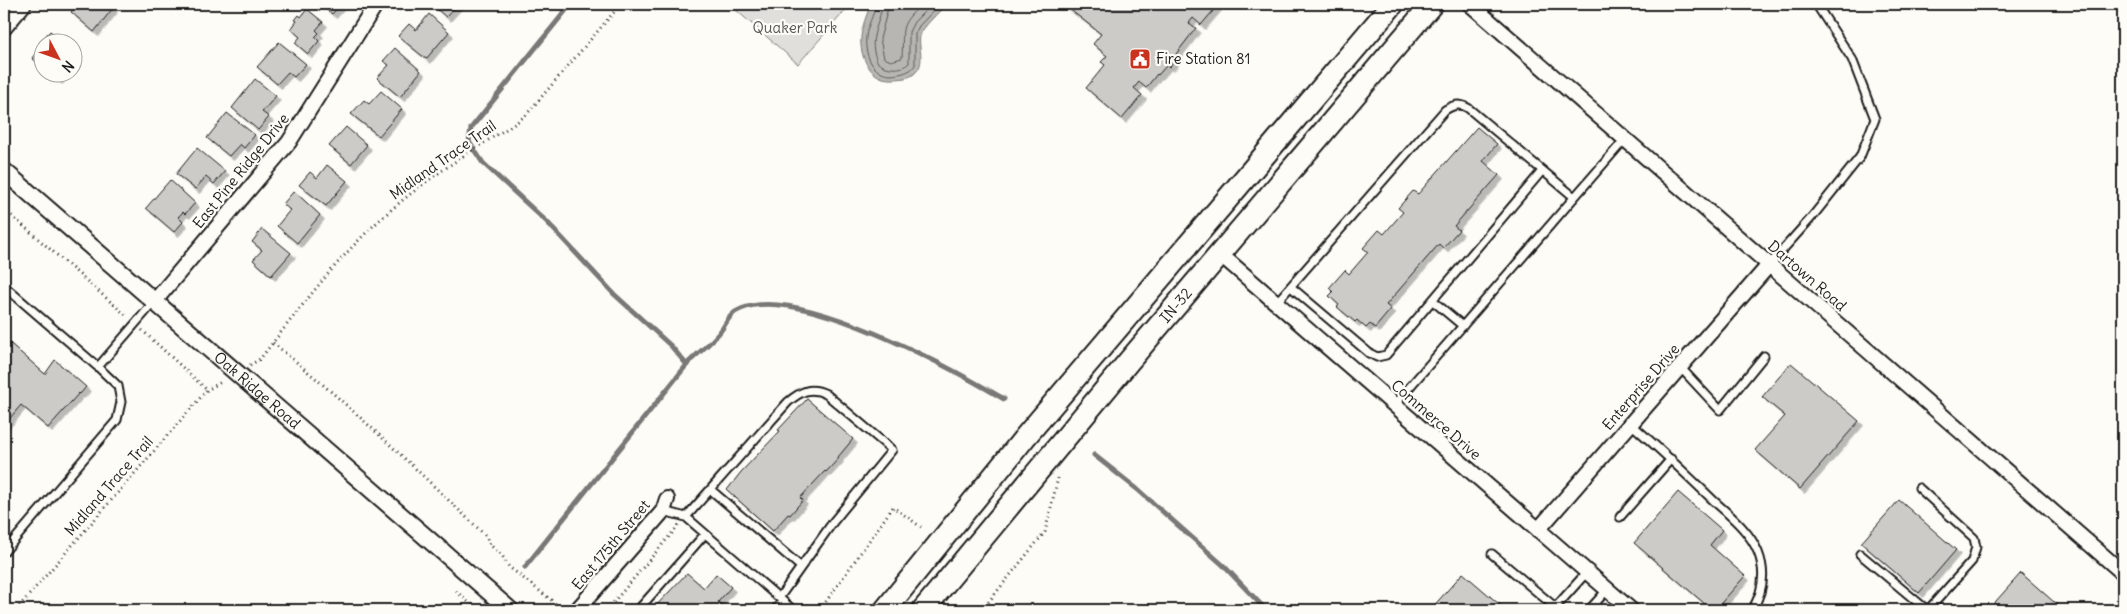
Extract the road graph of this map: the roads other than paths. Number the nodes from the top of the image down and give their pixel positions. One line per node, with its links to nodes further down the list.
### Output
1 (24, 4): 7 (street)
2 (376, 4): 17 (street, East Pine Ridge Drive)
3 (1393, 4): 47 (main road, IN-32)
4 (1432, 4): 12 (main road, IN-32)
5 (1470, 4): 8 (street, Dartown Road)
6 (1816, 4): 13 (lane)
7 (4, 28)
8 (1624, 139): 11 (lane); 13 (street, Dartown Road)
9 (4, 171): 17 (street, Oak Ridge Road)
10 (1542, 171): 11 (lane); 15 (lane); 16 (lane)
11 (1573, 196): 19 (lane)
12 (1220, 254): 18 (street, Commerce Drive); 48 (main road, IN-32)
13 (1769, 265): 22 (street, Enterprise Drive); 38 (street, Dartown Road)
14 (4, 286): 21 (lane)
15 (1291, 287): 16 (lane); 18 (lane)
16 (1433, 301): 19 (lane)
17 (154, 302): 21 (lane); 42 (street, Oak Ridge Road)
18 (1276, 303): 23 (street, Commerce Drive)
19 (1463, 326): 23 (lane)
20 (1764, 356): 22 (lane)
21 (98, 366): 33 (lane)
22 (1680, 367): 24 (street, Enterprise Drive)
23 (1394, 405): 31 (street, Commerce Drive)
24 (1631, 424): 25 (lane); 31 (street, Enterprise Drive)
25 (1671, 459): 30 (lane); 51 (lane)
26 (1919, 488): 52 (lane)
27 (711, 490): 29 (lane); 36 (lane); 36 (lane)
28 (665, 505): 29 (lane); 43 (street, East 175th Street)
29 (686, 517): 32 (lane)
30 (1620, 518)
31 (1538, 530): 37 (street, Commerce Drive)
32 (705, 534): 40 (lane); 44 (lane)
33 (4, 552)
34 (1492, 554): 41 (lane)
35 (1860, 554): 52 (lane)
36 (801, 567): 40 (lane)
37 (1587, 572): 39 (street, Commerce Drive); 41 (lane)
38 (2123, 573)
39 (1607, 590): 49 (lane); 50 (street, Commerce Drive)
40 (781, 600): 45 (lane); 46 (lane)
41 (1554, 609)
42 (510, 610)
43 (577, 610)
44 (638, 610)
45 (775, 610)
46 (793, 610)
47 (885, 610)
48 (924, 610)
49 (1589, 610)
50 (1631, 610)
51 (1752, 610)
52 (1927, 610)

